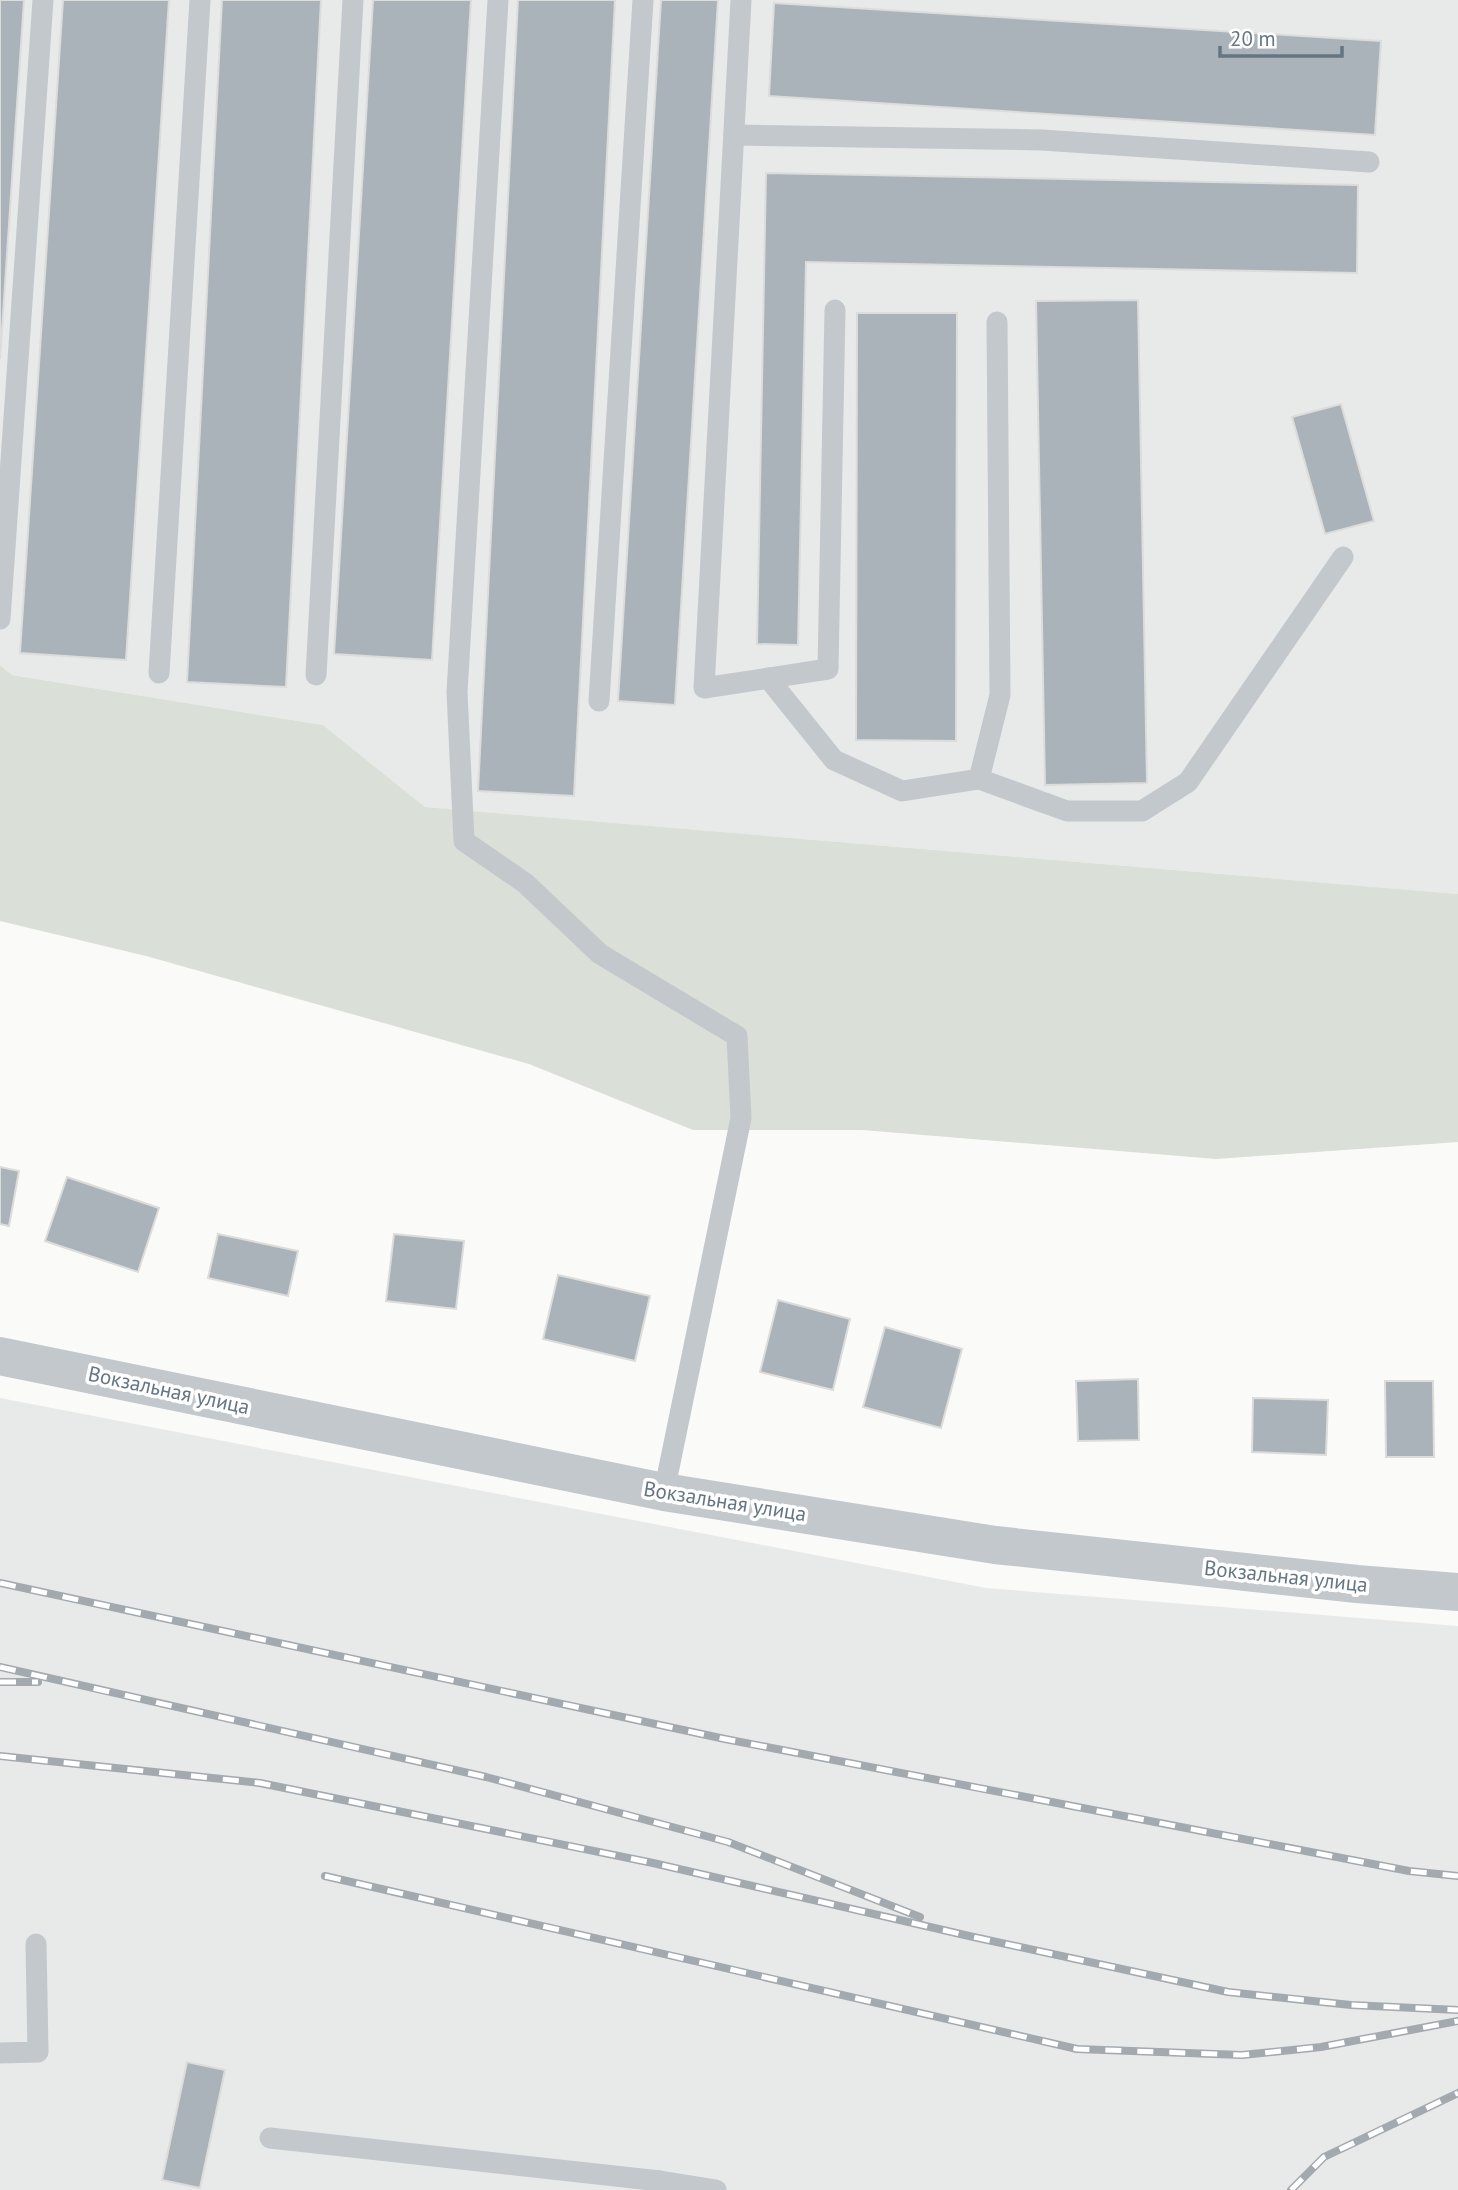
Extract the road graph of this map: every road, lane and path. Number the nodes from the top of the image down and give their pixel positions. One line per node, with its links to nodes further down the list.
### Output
1 (43, 0): 12 (lane)
2 (200, 0): 13 (lane)
3 (353, 0): 14 (lane)
4 (498, 0): 19 (lane)
5 (643, 0): 16 (lane)
6 (741, 0): 7 (lane)
7 (734, 135): 8 (lane); 15 (lane)
8 (1369, 162)
9 (835, 310): 15 (lane)
10 (997, 322): 17 (lane)
11 (1343, 557): 17 (lane)
12 (0, 619)
13 (159, 673)
14 (316, 675)
15 (768, 678): 17 (lane)
16 (599, 701)
17 (979, 779)
18 (0, 1356): 19 (street, Вокзальная улица)
19 (664, 1492): 20 (street, Вокзальная улица)
20 (1458, 1592)
21 (36, 1944): 22 (lane)
22 (0, 2053)
23 (270, 2138): 24 (lane)
24 (660, 2185): 25 (lane)
25 (716, 2190)

